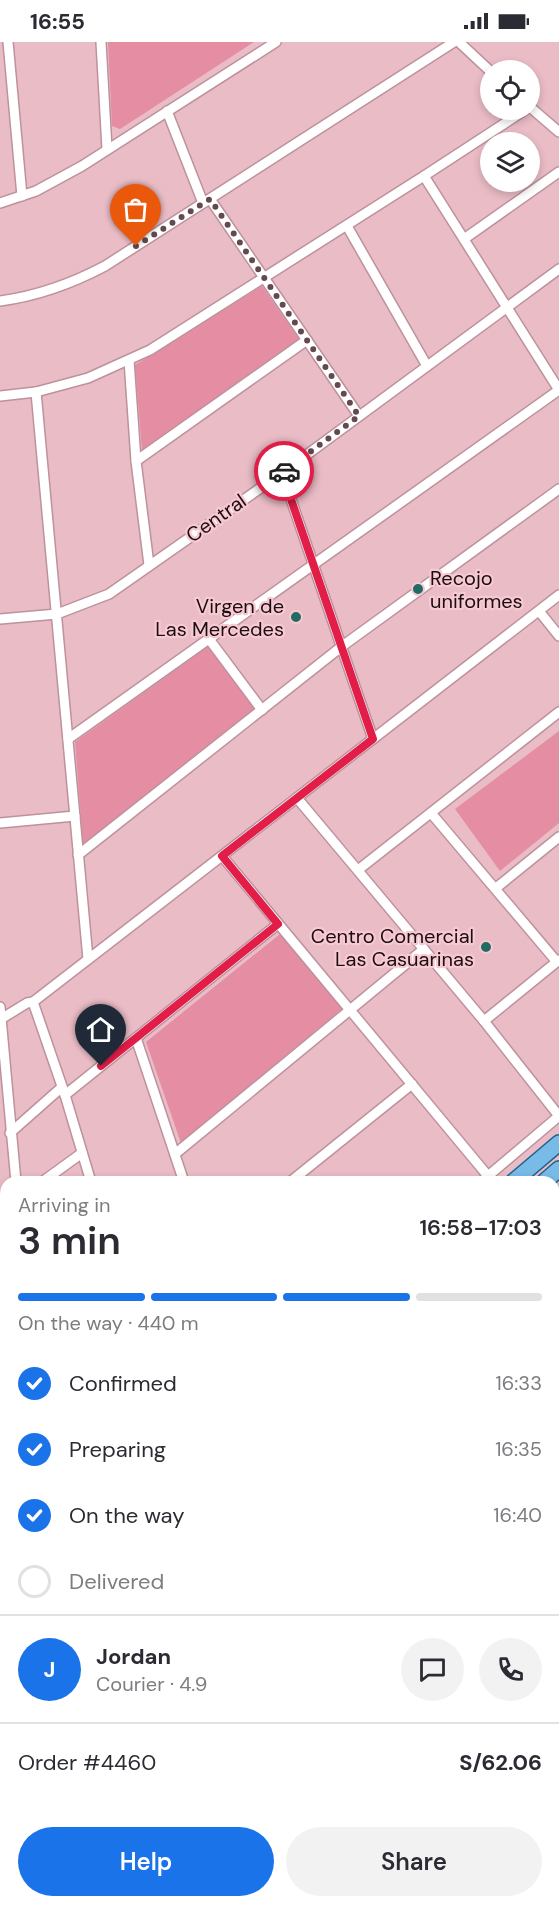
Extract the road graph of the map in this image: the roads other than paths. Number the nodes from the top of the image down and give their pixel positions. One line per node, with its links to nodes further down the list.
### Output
1 (8, 42): 14 (street)
2 (101, 42): 11 (street)
3 (454, 42): 15 (street)
4 (459, 42): 6 (street)
5 (273, 43): 7 (street)
6 (480, 62)
7 (167, 111): 11 (street); 15 (street)
8 (540, 116): 10 (street)
9 (510, 120): 13 (street)
10 (559, 132)
11 (107, 149): 14 (street)
12 (559, 172): 18 (street)
13 (424, 176): 17 (street); 18 (street)
14 (22, 196): 16 (street)
15 (206, 201): 20 (street); 21 (street)
16 (0, 203)
17 (347, 226): 20 (street); 25 (street)
18 (464, 239): 22 (street)
19 (559, 269): 22 (street, Central)
20 (264, 279): 23 (street); 24 (street)
21 (0, 301)
22 (507, 308): 25 (street, Central); 26 (street)
23 (307, 340): 29 (street); 30 (street)
24 (129, 360): 27 (street); 30 (street)
25 (427, 366): 29 (street, Central)
26 (559, 390): 33 (street)
27 (36, 392): 28 (street); 37 (street)
28 (0, 396)
29 (359, 416): 31 (street, Central)
30 (136, 461): 34 (street)
31 (282, 473): 33 (street); 34 (street, Central)
32 (559, 489): 41 (street)
33 (313, 564): 40 (street); 41 (street)
34 (149, 565): 37 (street, Central)
35 (559, 595): 36 (street)
36 (539, 611): 39 (street); 45 (street)
37 (57, 614): 38 (street, Central); 44 (street)
38 (0, 619)
39 (559, 636)
40 (209, 639): 42 (street); 44 (street)
41 (341, 647): 42 (street); 45 (street)
42 (262, 710): 51 (street)
43 (559, 712): 47 (street)
44 (68, 739): 48 (street)
45 (373, 739): 46 (street)
46 (297, 798): 52 (street); 53 (street)
47 (431, 813): 53 (street); 54 (street)
48 (75, 816): 49 (street); 51 (street)
49 (0, 823)
50 (559, 837): 54 (street)
51 (78, 855): 57 (street)
52 (222, 856): 55 (street); 57 (street)
53 (358, 870): 56 (street)
54 (495, 888): 58 (street)
55 (278, 924): 61 (street); 64 (street)
56 (424, 949): 61 (street); 63 (street)
57 (88, 959): 59 (street)
58 (558, 961): 63 (street)
59 (33, 1002): 62 (street); 66 (street)
60 (0, 1007): 62 (street)
61 (350, 1010): 65 (street); 71 (street)
62 (1, 1019): 68 (street)
63 (484, 1020): 67 (street)
64 (136, 1038): 66 (street); 71 (street)
65 (412, 1084): 76 (street); 77 (street)
66 (64, 1091): 68 (street); 70 (street)
67 (559, 1116): 78 (street)
68 (10, 1133): 72 (street)
69 (559, 1143): 79 (main road)
70 (82, 1154): 73 (street); 74 (street)
71 (175, 1154): 75 (street)
72 (15, 1176)
73 (51, 1176)
74 (90, 1176)
75 (182, 1176)
76 (297, 1176)
77 (482, 1176)
78 (488, 1176)
79 (520, 1176)

